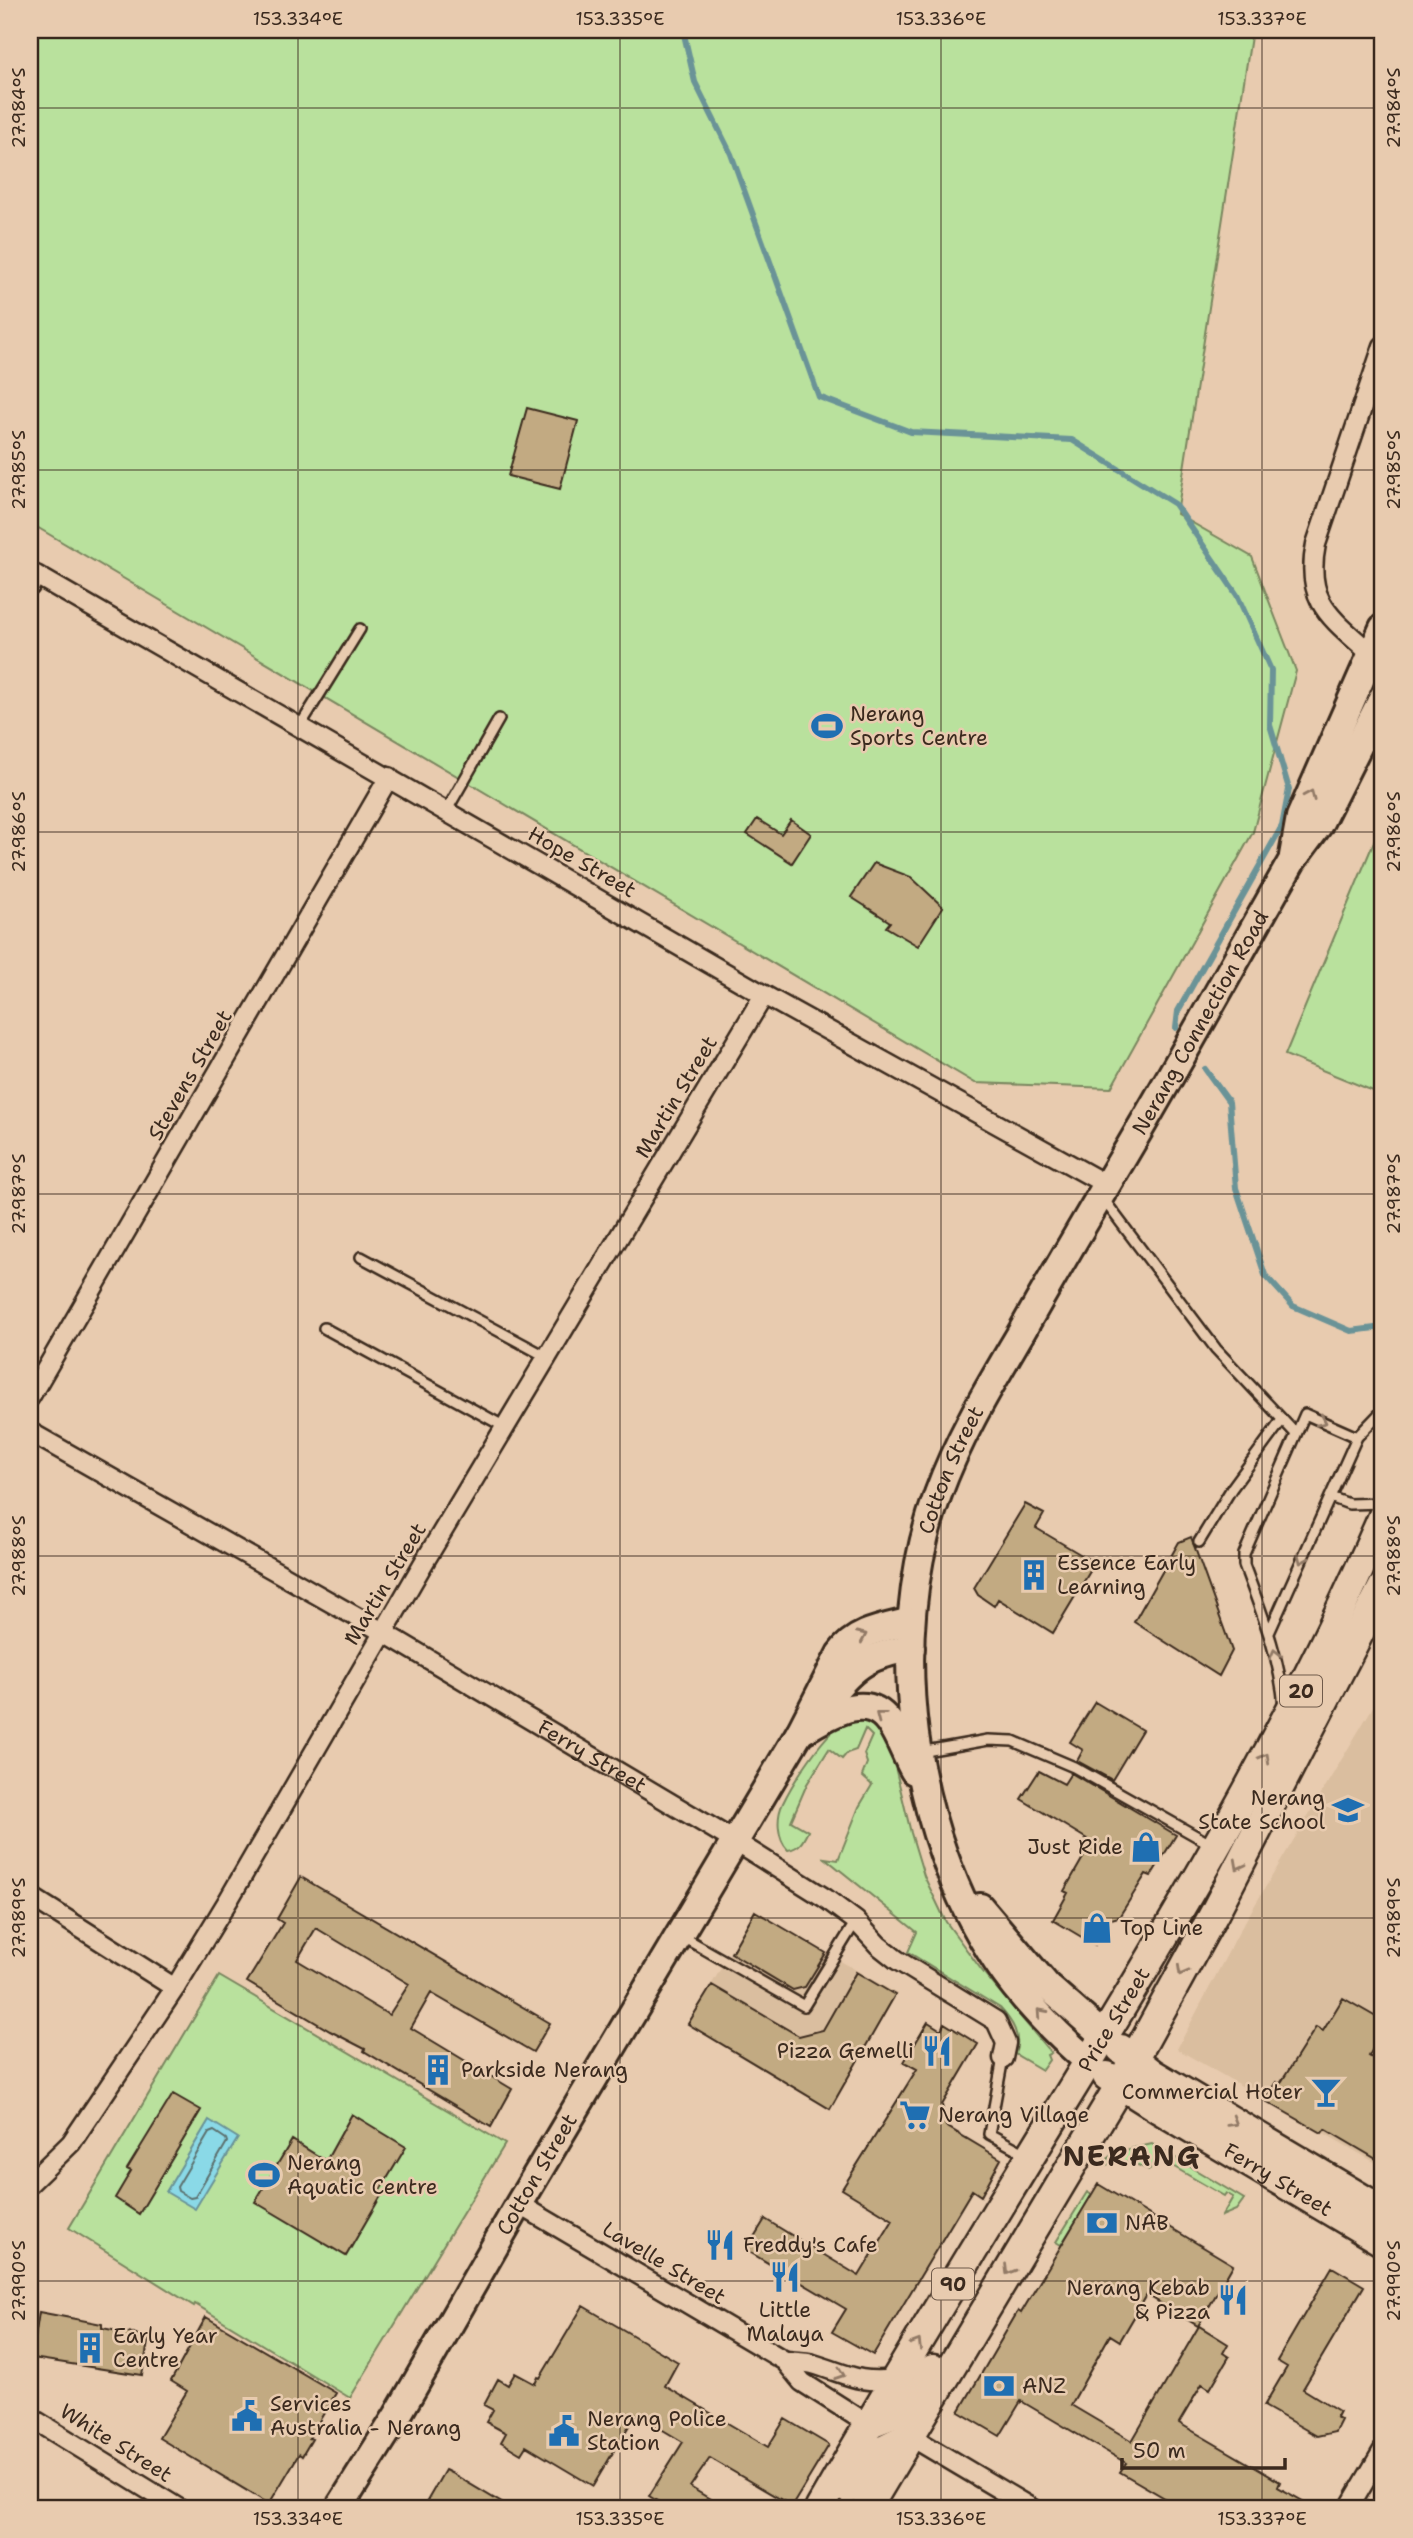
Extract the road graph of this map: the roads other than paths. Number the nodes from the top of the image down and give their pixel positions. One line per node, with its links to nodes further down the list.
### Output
1 (1383, 346): 5 (street)
2 (33, 581): 8 (street, Hope Street)
3 (1383, 628): 5 (main road, Nerang Connection Road)
4 (360, 629): 8 (lane)
5 (1379, 660): 12 (main road, Nerang Connection Road, one-way to 5)
6 (1383, 697): 9 (main road, Nerang Connection Road)
7 (499, 719): 11 (lane)
8 (300, 726): 10 (street, Hope Street)
9 (1375, 728): 12 (main road, Nerang Connection Road)
10 (389, 777): 11 (street, Hope Street); 18 (street, Stevens Street)
11 (447, 810): 13 (street, Hope Street)
12 (1292, 861): 14 (main road, Nerang Connection Road)
13 (764, 995): 14 (street, Hope Street); 17 (street, Martin Street)
14 (1104, 1190): 20 (lane); 30 (main road, Cotton Street)
15 (361, 1256): 17 (lane)
16 (324, 1328): 21 (lane)
17 (547, 1357): 21 (street, Martin Street)
18 (30, 1397)
19 (1381, 1412): 24 (lane)
20 (1282, 1420): 23 (lane); 28 (lane)
21 (505, 1427): 31 (street, Martin Street)
22 (30, 1432): 31 (street, Ferry Street)
23 (1296, 1434): 24 (lane, one-way to 24); 32 (lane)
24 (1357, 1437): 25 (lane)
25 (1330, 1497): 26 (lane); 32 (lane, one-way to 32)
26 (1383, 1503)
27 (1383, 1516): 34 (main road, Price Street / 20)
28 (1199, 1542)
29 (1383, 1587): 46 (main road, Price Street / 20, one-way to 46)
30 (911, 1621): 33 (main road); 35 (main road, Cotton Street, one-way to 30)
31 (383, 1632): 37 (street, Ferry Street); 43 (street, Martin Street)
32 (1269, 1633): 34 (lane, one-way to 32)
33 (911, 1648): 35 (main road, Cotton Street); 36 (main road)
34 (1285, 1721): 38 (main road, Price Street / 20, one-way to 34)
35 (800, 1732): 36 (main road, Ferry Street, one-way to 35); 37 (main road, Cotton Street)
36 (912, 1754): 38 (lane); 39 (main road, Ferry Street)
37 (736, 1842): 41 (street, Ferry Street); 42 (main road, Cotton Street)
38 (1215, 1847): 44 (main road, Price Street / 20)
39 (951, 1874): 44 (main road, Ferry Street); 47 (main road, Ferry Street, one-way to 39)
40 (30, 1896): 43 (street)
41 (856, 1921): 42 (lane); 45 (street, Ferry Street)
42 (679, 1936): 51 (main road, Cotton Street)
43 (175, 1988): 50 (street, Martin Street)
44 (1105, 2037): 46 (main road, Ferry Street); 47 (main road, Price Street / 90)
45 (1003, 2058): 49 (lane, Ferry Street)
46 (1134, 2060): 48 (main road, Price Street / 20); 52 (main road, Ferry Street, one-way to 52)
47 (1089, 2062): 48 (main road, Ferry Street); 49 (main road, Price Street / 90)
48 (1120, 2085): 53 (main road, Ferry Street); 54 (main road, Price Street / 90, one-way to 54)
49 (1030, 2156): 56 (main road, Price Street / 90, one-way to 49)
50 (30, 2183)
51 (519, 2204): 55 (street, Lavelle Street); 62 (main road, Cotton Street)
52 (1383, 2211)
53 (1383, 2242)
54 (967, 2342): 58 (main road); 59 (main road, Price Street / 90)
55 (785, 2361): 56 (street, Lavelle Street, one-way to 56); 58 (street, Lavelle Street)
56 (895, 2379): 58 (main road, Price Street / 90)
57 (30, 2417): 61 (street, White Street)
58 (868, 2424): 63 (main road, Price Street / 90)
59 (910, 2436): 64 (main road); 65 (main road, Price Street / 90); 66 (street)
60 (1383, 2450): 67 (street)
61 (178, 2508)
62 (339, 2508)
63 (820, 2508)
64 (834, 2508)
65 (867, 2508)
66 (1031, 2508)
67 (1349, 2508)

